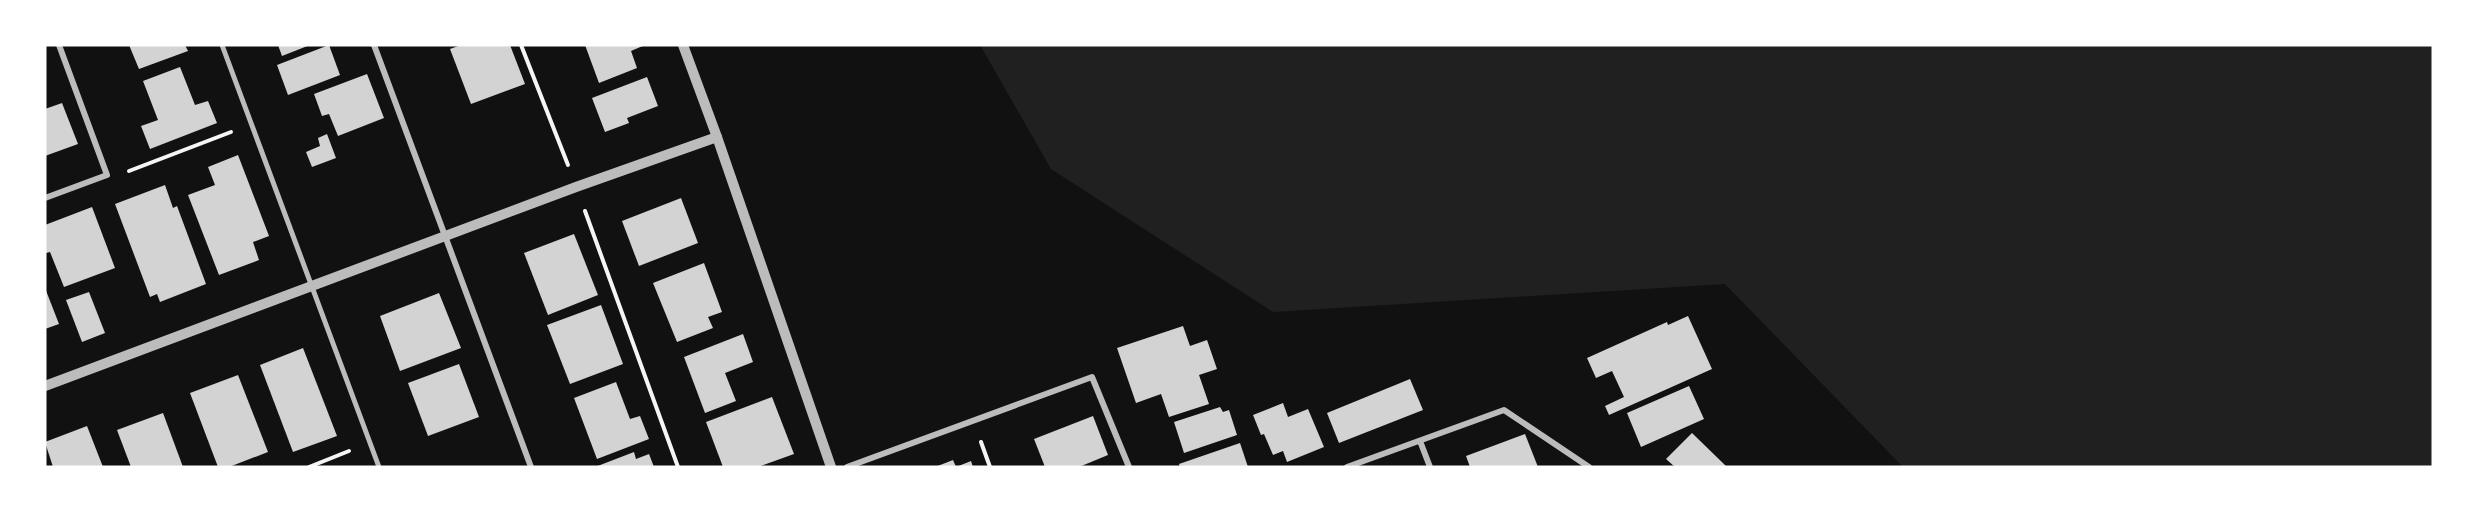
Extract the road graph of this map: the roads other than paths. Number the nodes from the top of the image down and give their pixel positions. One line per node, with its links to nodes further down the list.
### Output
1 (59, 45): 6 (street)
2 (222, 45): 8 (street)
3 (374, 45): 7 (street)
4 (682, 45): 5 (street)
5 (717, 137): 7 (street); 13 (street)
6 (45, 198)
7 (446, 236): 8 (street); 12 (street)
8 (311, 286): 9 (street); 11 (street)
9 (45, 386)
10 (1420, 441): 16 (street); 17 (street); 18 (street)
11 (379, 467)
12 (531, 467)
13 (831, 467)
14 (846, 467): 15 (street)
15 (1129, 467)
16 (1347, 467)
17 (1430, 467)
18 (1589, 467)

